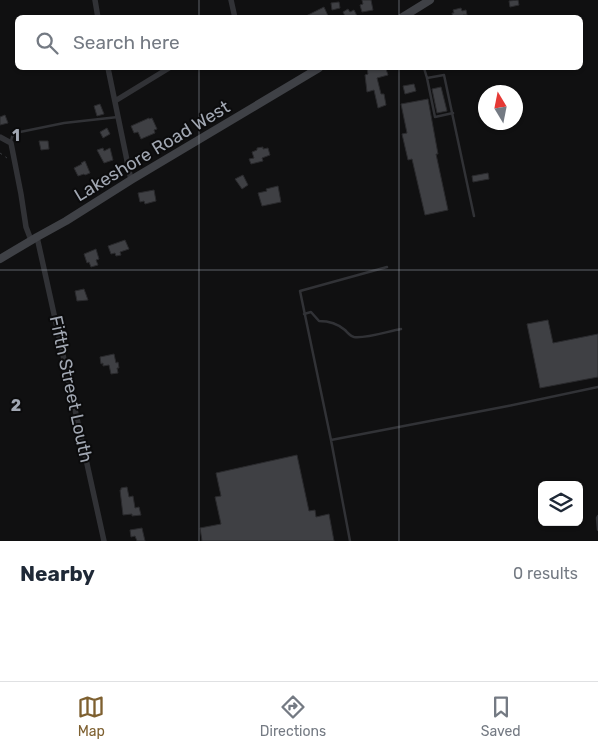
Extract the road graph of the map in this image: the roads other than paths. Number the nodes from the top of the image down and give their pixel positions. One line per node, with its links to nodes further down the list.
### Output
1 (95, 0): 4 (street)
2 (231, 0): 5 (street)
3 (430, 0): 6 (main road)
4 (98, 15)
5 (234, 15)
6 (411, 15)
7 (108, 70): 12 (street)
8 (166, 70): 12 (street)
9 (316, 70): 17 (main road, Lakeshore Road West)
10 (425, 70): 11 (lane)
11 (427, 78): 13 (lane); 13 (lane)
12 (115, 101): 14 (street)
13 (453, 113): 18 (lane)
14 (118, 117): 16 (lane); 17 (street)
15 (0, 137): 16 (street)
16 (11, 143): 19 (street, Fifth Street Louth)
17 (131, 180): 19 (main road, Lakeshore Road West)
18 (474, 216)
19 (34, 239): 20 (main road, Lakeshore Road West); 28 (street, Fifth Street Louth)
20 (0, 259)
21 (387, 267): 22 (lane)
22 (304, 314): 23 (lane); 25 (lane)
23 (401, 329)
24 (598, 387): 25 (lane)
25 (331, 440): 29 (lane)
26 (598, 516): 27 (lane)
27 (598, 530)
28 (104, 541)
29 (350, 541)

